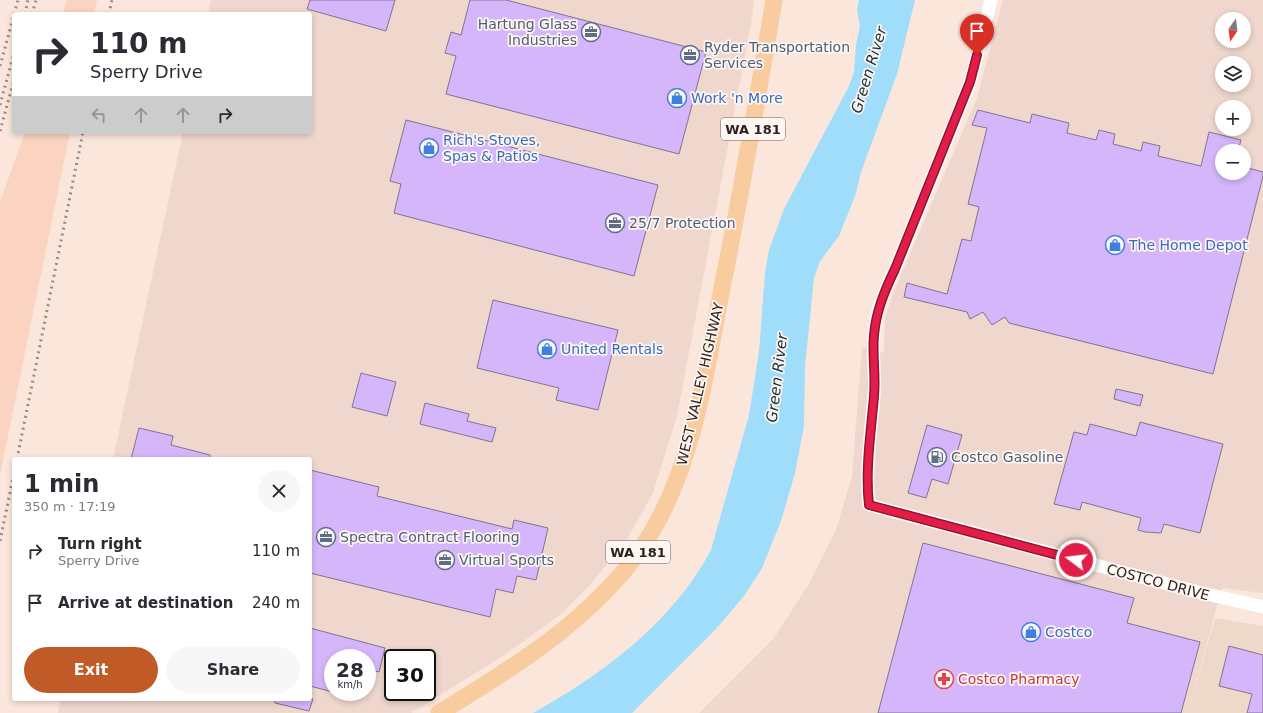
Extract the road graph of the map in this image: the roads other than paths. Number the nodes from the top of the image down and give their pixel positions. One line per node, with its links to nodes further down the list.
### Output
1 (774, 0): 4 (main road, WEST VALLEY HIGHWAY / WA 181)
2 (992, 0): 3 (street, COSTCO DRIVE)
3 (1263, 607)
4 (439, 713)

